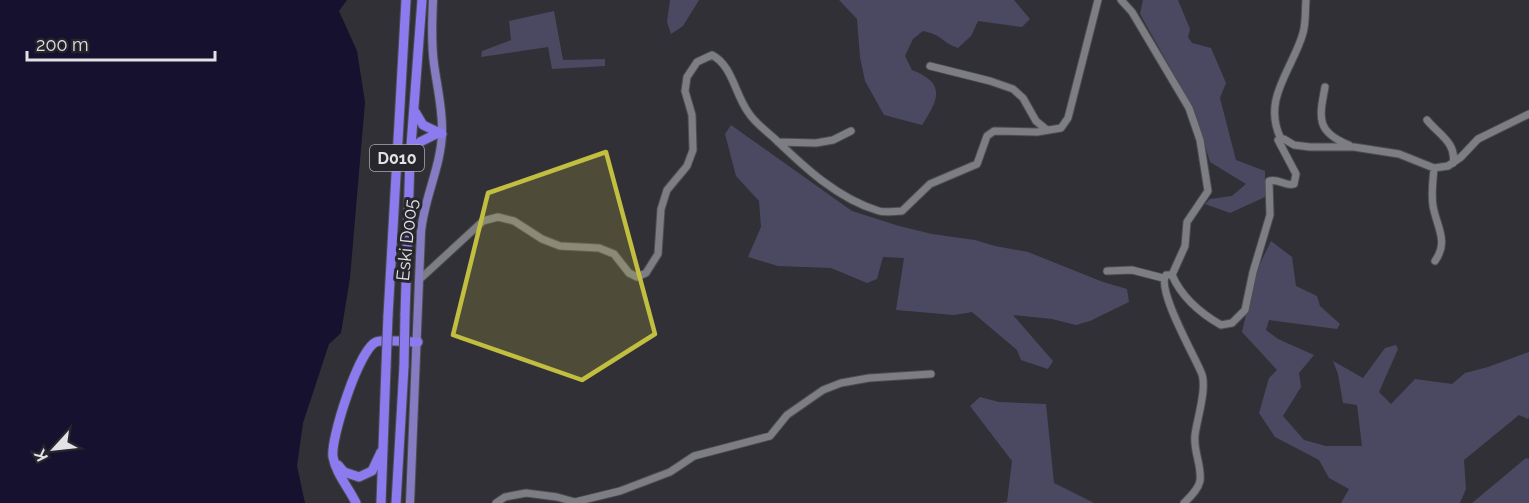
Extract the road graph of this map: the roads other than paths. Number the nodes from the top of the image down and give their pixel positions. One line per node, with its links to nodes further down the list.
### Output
1 (406, 0): 28 (highway, D010, bridge)
2 (422, 0): 9 (highway, D010)
3 (433, 0): 14 (main road, Eski D005)
4 (1098, 0): 12 (street)
5 (1121, 0): 23 (street)
6 (1306, 0): 15 (street)
7 (930, 66): 12 (street)
8 (1325, 87): 17 (street)
9 (413, 107): 14 (highway); 18 (highway, D010)
10 (1529, 114): 19 (street)
11 (1427, 120): 19 (street)
12 (1047, 130): 16 (street)
13 (851, 131): 16 (street)
14 (440, 134): 18 (highway); 25 (main road, Eski D005)
15 (1281, 139): 17 (street); 23 (street)
16 (778, 142): 25 (street)
17 (1354, 147): 20 (street)
18 (410, 159): 32 (highway, D010, bridge)
19 (1453, 163): 20 (street)
20 (1434, 168): 21 (street)
21 (1435, 261)
22 (1107, 271): 24 (street)
23 (1172, 275): 24 (street)
24 (1163, 278): 35 (street)
25 (418, 280): 26 (main road, Eski D005)
26 (418, 342): 29 (highway); 33 (main road, Eski D005)
27 (931, 374): 34 (street)
28 (383, 447): 29 (highway); 31 (highway, D010)
29 (332, 451): 30 (highway)
30 (356, 503)
31 (381, 503)
32 (396, 503)
33 (410, 503)
34 (496, 503)
35 (1184, 503)

